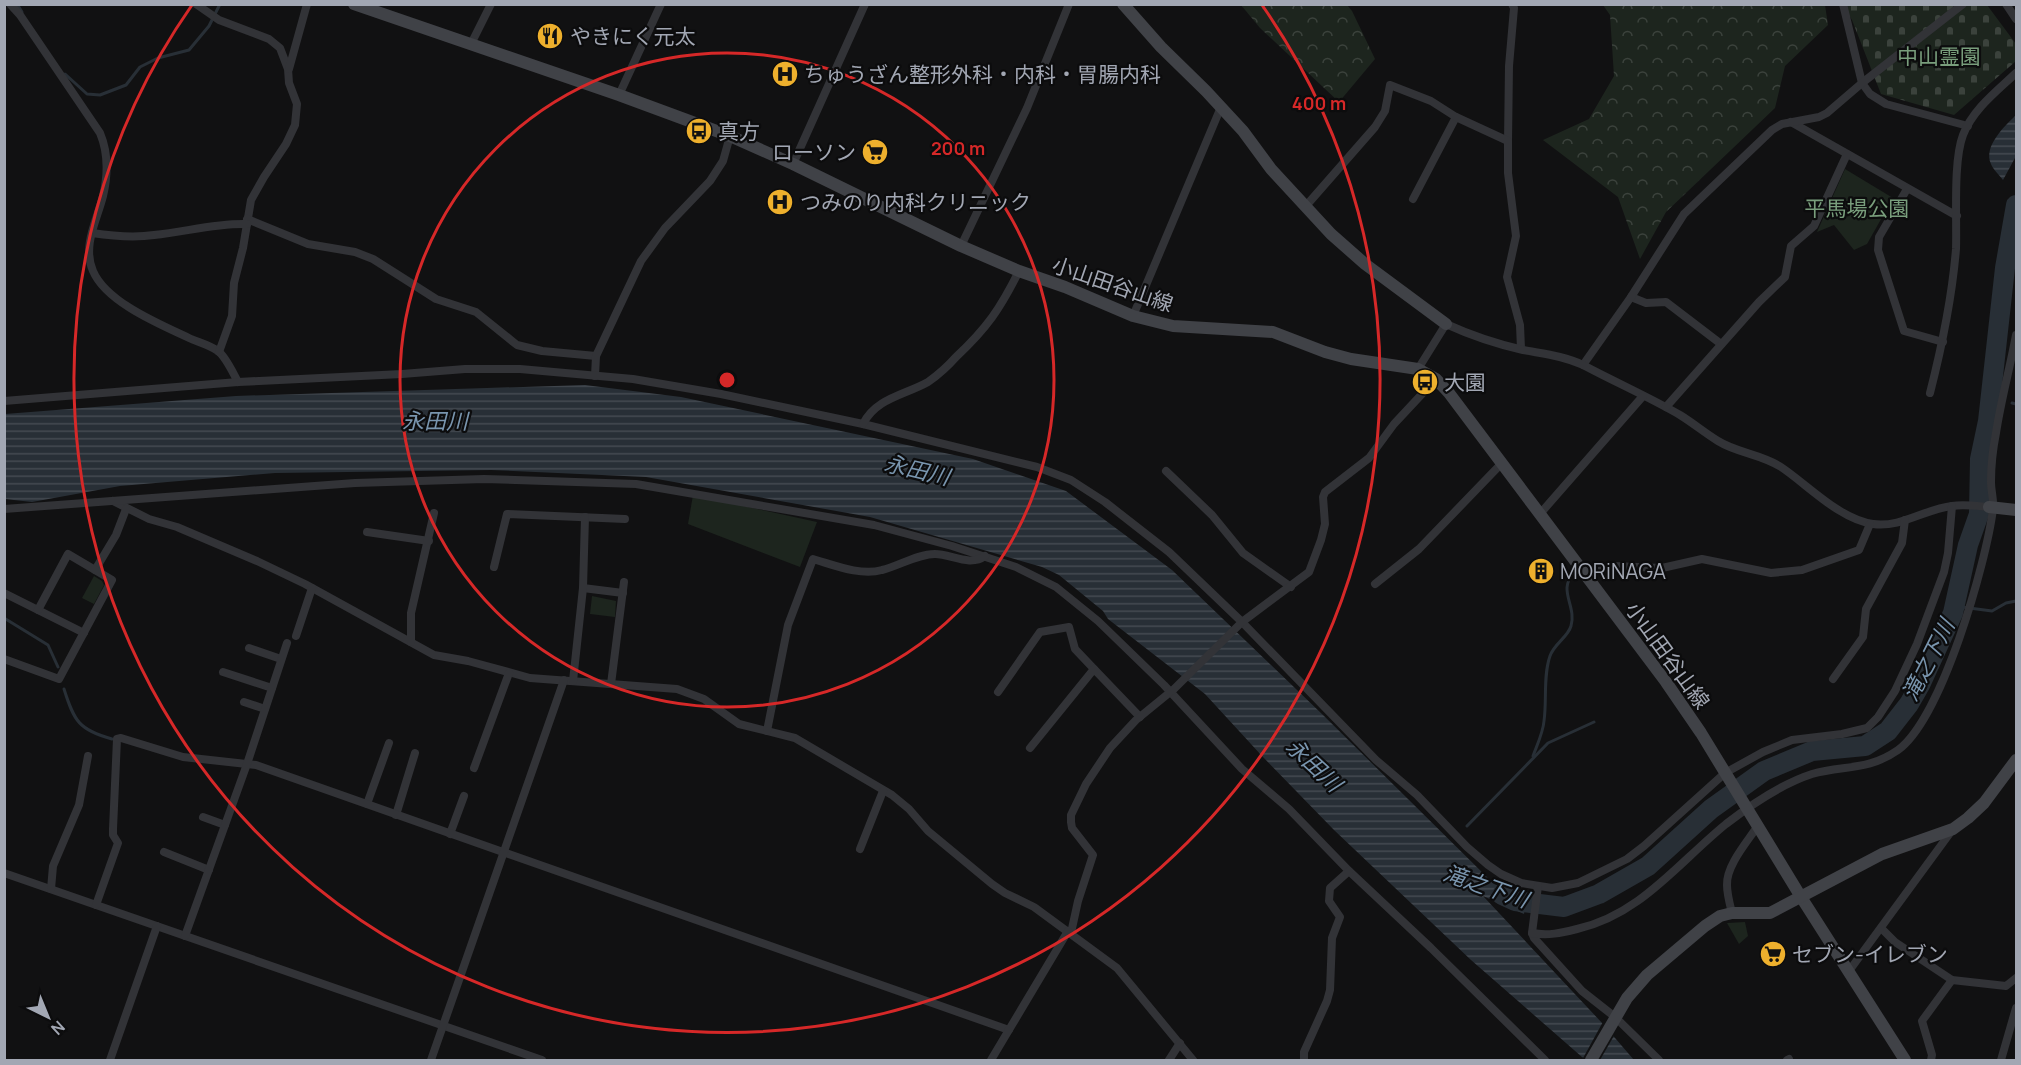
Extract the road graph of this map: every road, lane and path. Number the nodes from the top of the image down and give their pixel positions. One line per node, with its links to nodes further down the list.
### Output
1 (10, 4): 33 (street)
2 (196, 4): 16 (street)
3 (307, 4): 16 (street)
4 (354, 4): 15 (main road, 小山田谷山線)
5 (491, 4): 15 (street)
6 (661, 4): 19 (street)
7 (865, 4): 27 (street)
8 (1069, 4): 34 (street)
9 (1123, 4): 20 (main road)
10 (1512, 4): 25 (street)
11 (1843, 4): 18 (street)
12 (1963, 4): 18 (street)
13 (2006, 4): 14 (street)
14 (2016, 19)
15 (471, 44): 19 (main road, 小山田谷山線)
16 (288, 69): 32 (street)
17 (2016, 73): 23 (street)
18 (1862, 83): 22 (street); 23 (street)
19 (620, 95): 24 (main road, 小山田谷山線)
20 (1221, 107): 30 (main road); 37 (street)
21 (1456, 117): 25 (street); 29 (street); 30 (street)
22 (1791, 122): 26 (street); 36 (street)
23 (1968, 126): 31 (street)
24 (730, 136): 27 (main road, 小山田谷山線); 44 (street)
25 (1508, 141): 42 (street)
26 (1846, 154): 28 (street); 41 (street)
27 (793, 164): 34 (main road, 小山田谷山線)
28 (1907, 189): 31 (street); 40 (street)
29 (1413, 199)
30 (1305, 207): 38 (main road)
31 (1957, 216): 40 (street)
32 (247, 221): 33 (street); 43 (street); 44 (street)
33 (92, 233): 43 (street)
34 (961, 246): 35 (main road, 小山田谷山線)
35 (1018, 271): 37 (main road, 小山田谷山線); 54 (street)
36 (1631, 297): 41 (street); 45 (street)
37 (1133, 315): 46 (main road, 小山田谷山線)
38 (1446, 324): 42 (street); 46 (street)
39 (2016, 335): 59 (street)
40 (1943, 342): 50 (street)
41 (1721, 344): 53 (street)
42 (1521, 349): 45 (street)
43 (219, 352): 49 (street)
44 (596, 356): 47 (street)
45 (1583, 364): 51 (street)
46 (1418, 369): 48 (main road, 小山田谷山線)
47 (595, 376): 49 (street); 54 (street)
48 (1436, 379): 55 (main road, 小山田谷山線); 77 (street)
49 (238, 382): 52 (street)
50 (1930, 393)
51 (1643, 396): 53 (street); 64 (street)
52 (4, 401)
53 (1665, 407): 68 (street)
54 (863, 424): 83 (street)
55 (1501, 464): 64 (main road, 小山田谷山線); 76 (street)
56 (1166, 471): 77 (street)
57 (113, 501): 60 (street); 61 (street); 71 (street)
58 (1956, 506): 59 (street); 67 (street); 111 (street)
59 (1991, 507): 62 (main road); 115 (street)
60 (4, 508)
61 (126, 509): 73 (street); 78 (street)
62 (2016, 510)
63 (435, 513): 70 (street)
64 (1539, 515): 74 (main road, 小山田谷山線)
65 (585, 517): 66 (street); 72 (street); 79 (street)
66 (625, 519)
67 (1905, 520): 68 (street); 94 (street)
68 (1870, 524): 74 (street)
69 (367, 531): 70 (street)
70 (429, 542): 86 (street)
71 (985, 556): 98 (street); 103 (street)
72 (494, 567)
73 (95, 570): 82 (street); 84 (street)
74 (1585, 575): 111 (main road, 小山田谷山線)
75 (624, 582): 81 (street)
76 (1375, 584)
77 (1292, 587): 83 (street)
78 (312, 588): 85 (street); 86 (street)
79 (583, 588): 81 (street); 95 (street)
80 (4, 593): 82 (street)
81 (623, 593): 96 (street)
82 (38, 610): 84 (street)
83 (1242, 622): 98 (street); 128 (street)
84 (84, 633): 89 (street)
85 (296, 636)
86 (411, 642): 93 (street)
87 (287, 643): 90 (street)
88 (249, 648): 90 (street)
89 (4, 658)
90 (281, 659): 97 (street)
91 (1094, 669): 99 (street); 102 (street); 105 (street)
92 (223, 672): 97 (street)
93 (509, 673): 95 (street); 110 (street)
94 (1833, 679)
95 (569, 681): 96 (street); 124 (street)
96 (611, 684): 103 (street)
97 (272, 688): 101 (street)
98 (1172, 690): 102 (street); 126 (street)
99 (998, 692)
100 (244, 702): 101 (street)
101 (265, 709): 109 (street)
102 (1140, 717): 135 (street)
103 (767, 731): 112 (street)
104 (390, 743): 114 (street)
105 (1030, 748)
106 (415, 753): 116 (street)
107 (88, 756): 129 (street)
108 (2016, 760): 120 (main road)
109 (247, 764): 114 (street); 118 (street); 131 (street)
110 (474, 768)
111 (1726, 775): 115 (main road, 小山田谷山線); 128 (street)
112 (883, 791): 122 (street); 135 (street)
113 (464, 796): 121 (street)
114 (367, 804): 116 (street)
115 (1745, 807): 119 (main road, 小山田谷山線); 136 (street)
116 (396, 815): 121 (street)
117 (203, 817): 118 (street)
118 (225, 825): 125 (street)
119 (1757, 827): 130 (main road, 小山田谷山線); 132 (street)
120 (1953, 829): 130 (main road); 134 (street)
121 (450, 834): 124 (street)
122 (860, 849)
123 (164, 852): 125 (street)
124 (504, 853): 143 (street); 144 (street)
125 (209, 870): 137 (street)
126 (1349, 871): 152 (street); 153 (street)
127 (4, 873): 129 (street)
128 (1538, 886): 136 (street)
129 (51, 889): 131 (street)
130 (1801, 897): 132 (main road); 138 (main road, 小山田谷山線)
131 (96, 905): 133 (street)
132 (1732, 914): 142 (main road)
133 (157, 926): 137 (street); 146 (street)
134 (1881, 928): 138 (street); 140 (street)
135 (1069, 932): 144 (street); 145 (street)
136 (1532, 933): 142 (street)
137 (185, 936): 143 (street)
138 (1849, 971): 156 (main road, 小山田谷山線)
139 (2016, 978): 140 (street)
140 (1952, 980): 157 (street)
141 (2016, 1008): 158 (street)
142 (1615, 1017): 154 (main road); 155 (street)
143 (443, 1026): 147 (street); 148 (street)
144 (1009, 1030): 149 (street)
145 (1179, 1043): 150 (street); 151 (street)
146 (110, 1060)
147 (431, 1060)
148 (542, 1060)
149 (991, 1060)
150 (1169, 1060)
151 (1193, 1060)
152 (1304, 1060)
153 (1545, 1060)
154 (1591, 1060)
155 (1659, 1060)
156 (1905, 1060)
157 (1931, 1060)
158 (2001, 1060)

